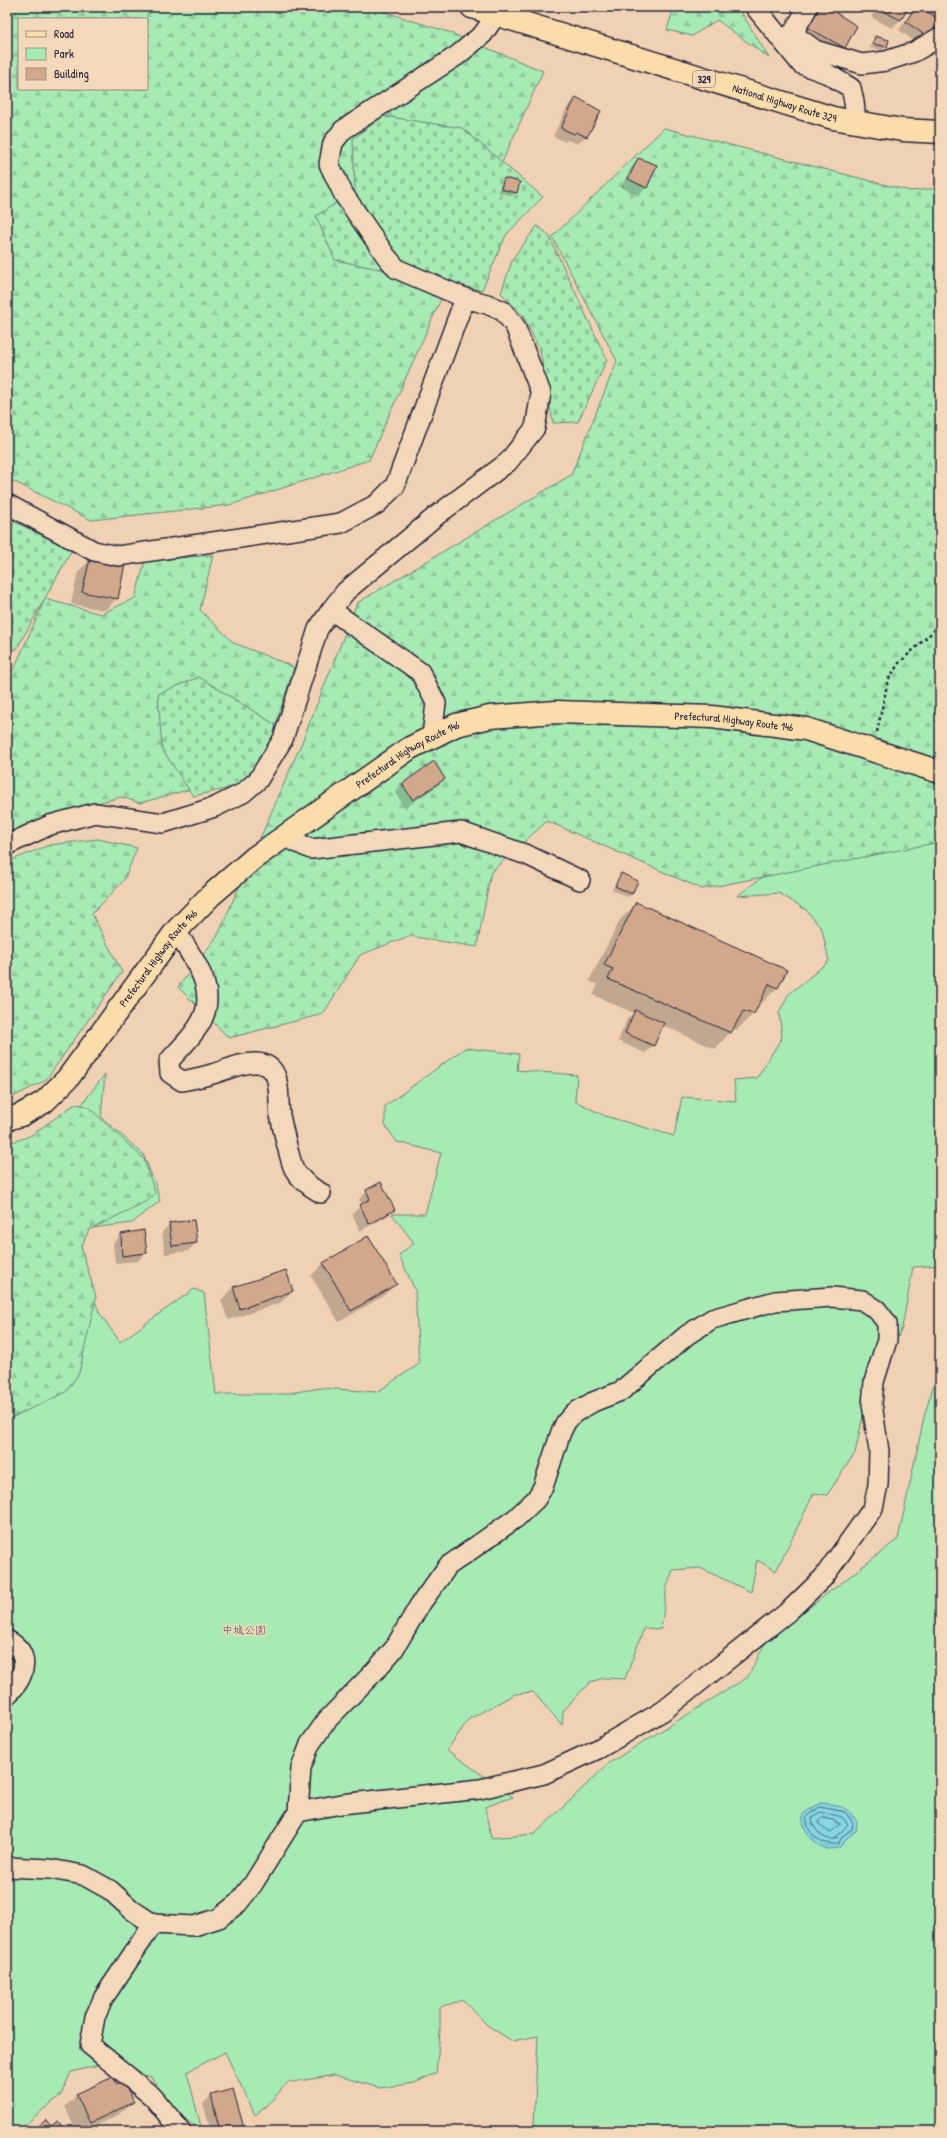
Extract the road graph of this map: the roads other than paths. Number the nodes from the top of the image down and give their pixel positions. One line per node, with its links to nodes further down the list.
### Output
1 (472, 7): 4 (main road, National Highway Route 329 / 329)
2 (755, 7): 6 (street)
3 (808, 7): 6 (street)
4 (496, 15): 7 (main road, National Highway Route 329 / 329); 9 (street)
5 (940, 37): 6 (street)
6 (789, 40): 7 (street)
7 (856, 122): 8 (main road, National Highway Route 329 / 329)
8 (940, 132)
9 (465, 298): 10 (street); 11 (street)
10 (7, 504)
11 (331, 610): 12 (street); 15 (street)
12 (432, 736): 13 (main road, Prefectural Highway Route 146); 14 (main road, Prefectural Highway Route 146)
13 (940, 772)
14 (285, 837): 16 (street); 17 (main road, Prefectural Highway Route 146)
15 (7, 845)
16 (580, 880)
17 (176, 931): 18 (main road, Prefectural Highway Route 146); 19 (street)
18 (7, 1119)
19 (321, 1193)
20 (7, 1640): 21 (street)
21 (7, 1695)
22 (298, 1812): 22 (street); 24 (street)
23 (7, 1867): 24 (street)
24 (153, 1924): 25 (street)
25 (181, 2131)

